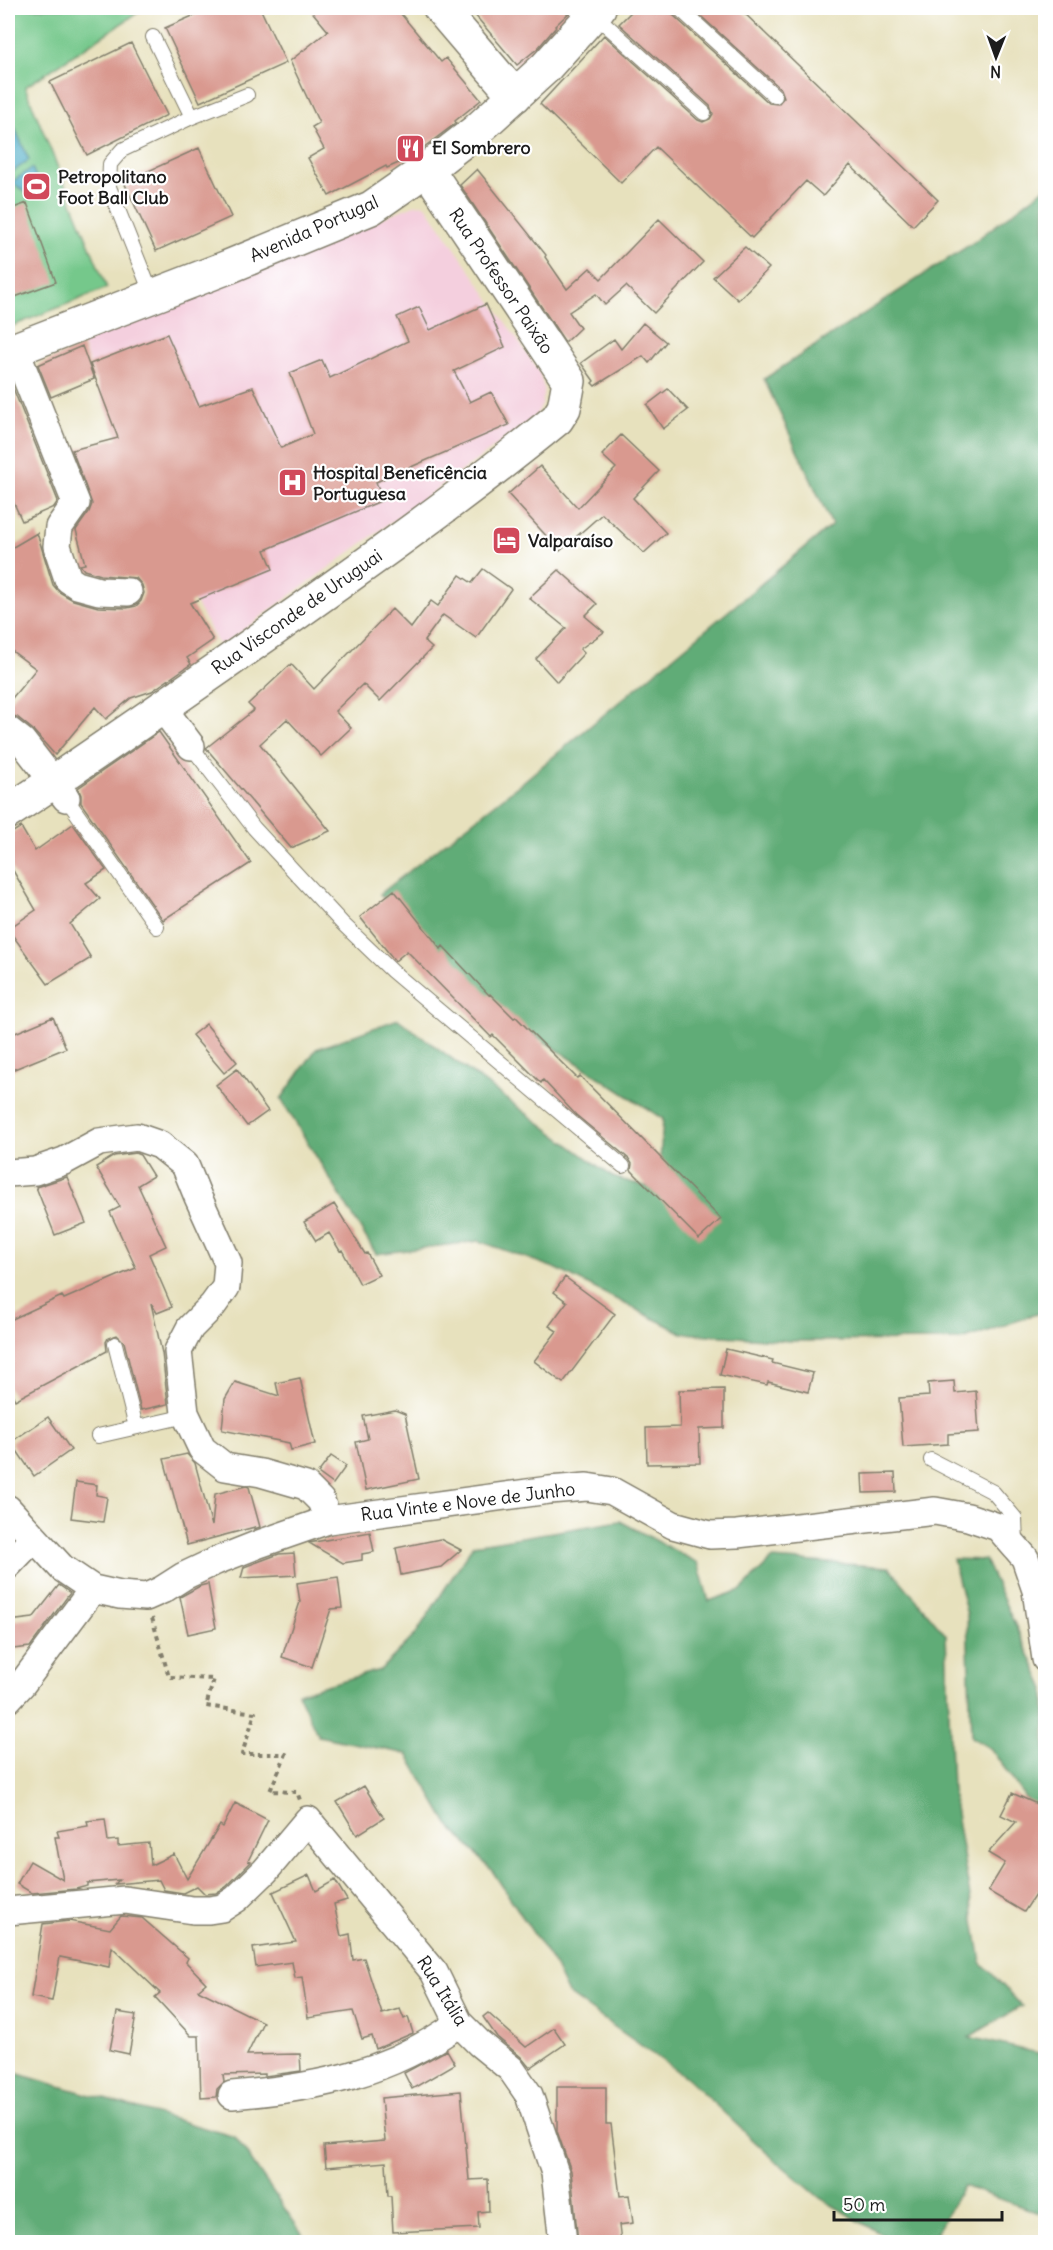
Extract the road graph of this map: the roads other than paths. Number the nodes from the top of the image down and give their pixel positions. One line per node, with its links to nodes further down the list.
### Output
1 (440, 8): 6 (street)
2 (679, 8): 7 (lane)
3 (597, 11): 6 (street, Avenida Portugal); 8 (lane)
4 (153, 37): 9 (lane)
5 (247, 95): 9 (lane)
6 (515, 96): 10 (street, Avenida Portugal)
7 (775, 96)
8 (704, 113)
9 (192, 117): 11 (lane)
10 (427, 169): 11 (street, Avenida Portugal); 13 (street, Rua Professor Paixão)
11 (152, 295): 12 (street, Avenida Portugal)
12 (11, 350): 14 (street)
13 (568, 394): 15 (street, Rua Visconde de Uruguai)
14 (128, 592)
15 (162, 707): 17 (street); 18 (street, Rua Visconde de Uruguai)
16 (8, 730): 18 (street)
17 (191, 746): 21 (lane)
18 (60, 789): 19 (street, Rua Visconde de Uruguai); 20 (lane)
19 (8, 812)
20 (157, 927)
21 (623, 1166)
22 (8, 1173): 24 (street)
23 (114, 1344): 25 (lane)
24 (185, 1413): 25 (lane); 29 (street)
25 (136, 1427): 26 (lane)
26 (98, 1436)
27 (931, 1460): 31 (lane)
28 (8, 1509): 30 (street)
29 (328, 1520): 31 (street, Rua Vinte e Nove de Junho); 33 (street, Rua Vinte e Nove de Junho)
30 (33, 1539): 32 (street); 33 (street)
31 (1017, 1548): 34 (street, Rua Vinte e Nove de Junho)
32 (8, 1565)
33 (93, 1588): 35 (street)
34 (1046, 1659)
35 (8, 1699)
36 (8, 1911): 37 (street, Rua Itália)
37 (459, 2023): 38 (street); 39 (street, Rua Itália)
38 (232, 2095)
39 (563, 2242)

